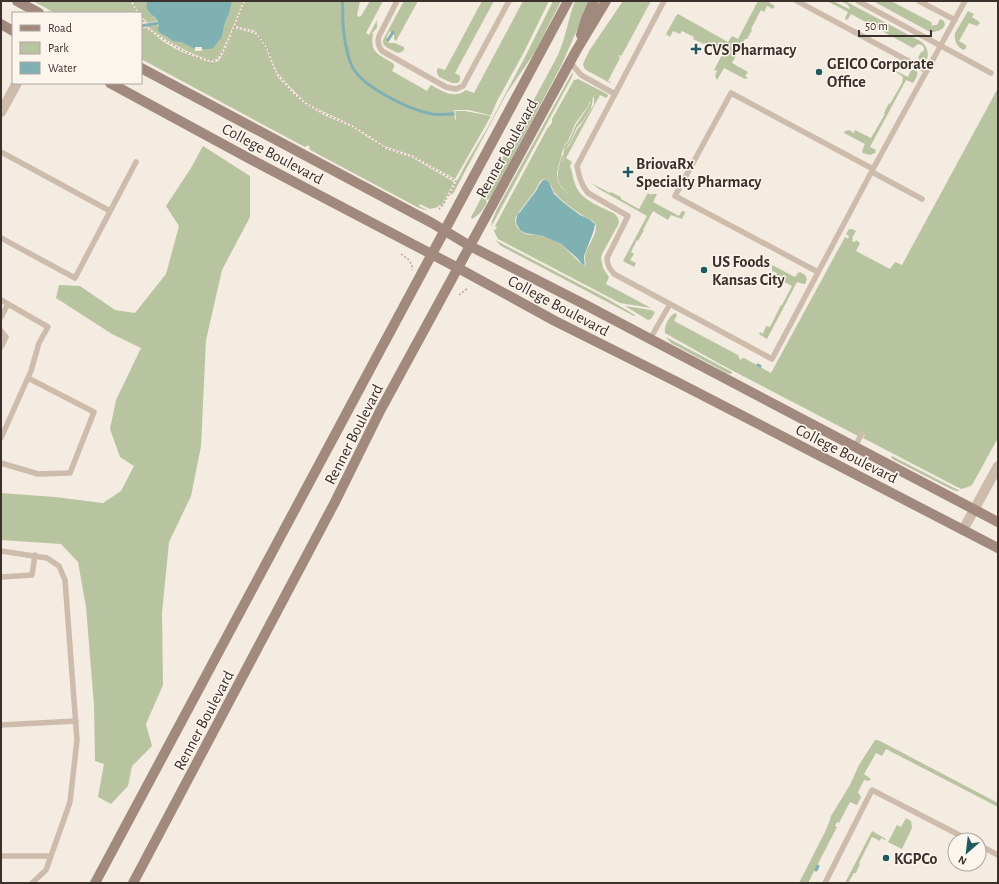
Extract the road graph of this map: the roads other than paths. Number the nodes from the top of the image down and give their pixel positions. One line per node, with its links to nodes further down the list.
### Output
1 (17, 1): 13 (main road)
2 (398, 1): 3 (lane)
3 (509, 1)
4 (568, 1): 32 (main road, Renner Boulevard)
5 (594, 1): 18 (main road)
6 (606, 1): 18 (main road, Renner Boulevard)
7 (664, 1): 25 (lane)
8 (797, 1): 12 (lane)
9 (858, 1): 17 (lane)
10 (919, 1): 14 (lane)
11 (965, 1): 14 (lane)
12 (806, 3): 21 (lane)
13 (37, 12)
14 (955, 20): 17 (lane)
15 (1, 24): 16 (main road)
16 (12, 30)
17 (941, 46): 21 (lane); 22 (lane)
18 (576, 51): 19 (main road, Renner Boulevard)
19 (570, 62): 25 (lane); 34 (main road, Renner Boulevard)
20 (142, 69): 32 (main road, College Boulevard)
21 (927, 71): 29 (lane)
22 (990, 73)
23 (16, 84): 26 (street)
24 (112, 84): 35 (main road, College Boulevard)
25 (615, 94): 40 (lane)
26 (1, 112)
27 (1, 152): 31 (lane)
28 (136, 162): 31 (lane)
29 (872, 170): 30 (lane); 37 (lane); 37 (lane)
30 (922, 199)
31 (110, 211): 33 (lane)
32 (445, 231): 34 (main road, College Boulevard); 35 (main road, Renner Boulevard)
33 (1, 238)
34 (470, 246): 36 (main road, Renner Boulevard); 43 (main road, College Boulevard)
35 (432, 254): 36 (main road, College Boulevard); 66 (main road, Renner Boulevard)
36 (458, 268): 53 (main road, College Boulevard); 67 (main road, Renner Boulevard)
37 (818, 272): 40 (lane)
38 (1, 300): 39 (lane)
39 (8, 304): 41 (lane); 45 (lane)
40 (670, 304): 43 (lane)
41 (1, 317)
42 (1, 331): 44 (lane)
43 (650, 339): 48 (main road, College Boulevard)
44 (1, 347)
45 (28, 378): 47 (lane); 49 (lane)
46 (862, 433): 48 (lane)
47 (1, 438)
48 (855, 447): 51 (main road, College Boulevard)
49 (1, 463)
50 (998, 466): 51 (street)
51 (974, 510): 52 (main road, College Boulevard); 53 (street)
52 (998, 522)
53 (964, 530): 54 (main road, College Boulevard)
54 (998, 548)
55 (1, 551): 56 (lane)
56 (35, 555): 57 (lane); 58 (lane)
57 (1, 577)
58 (76, 721): 59 (lane); 64 (lane)
59 (1, 725)
60 (953, 832): 68 (lane)
61 (987, 849): 62 (lane)
62 (998, 855)
63 (1, 856): 64 (lane)
64 (51, 856): 65 (lane)
65 (32, 883)
66 (96, 883)
67 (133, 883)
68 (825, 883)

